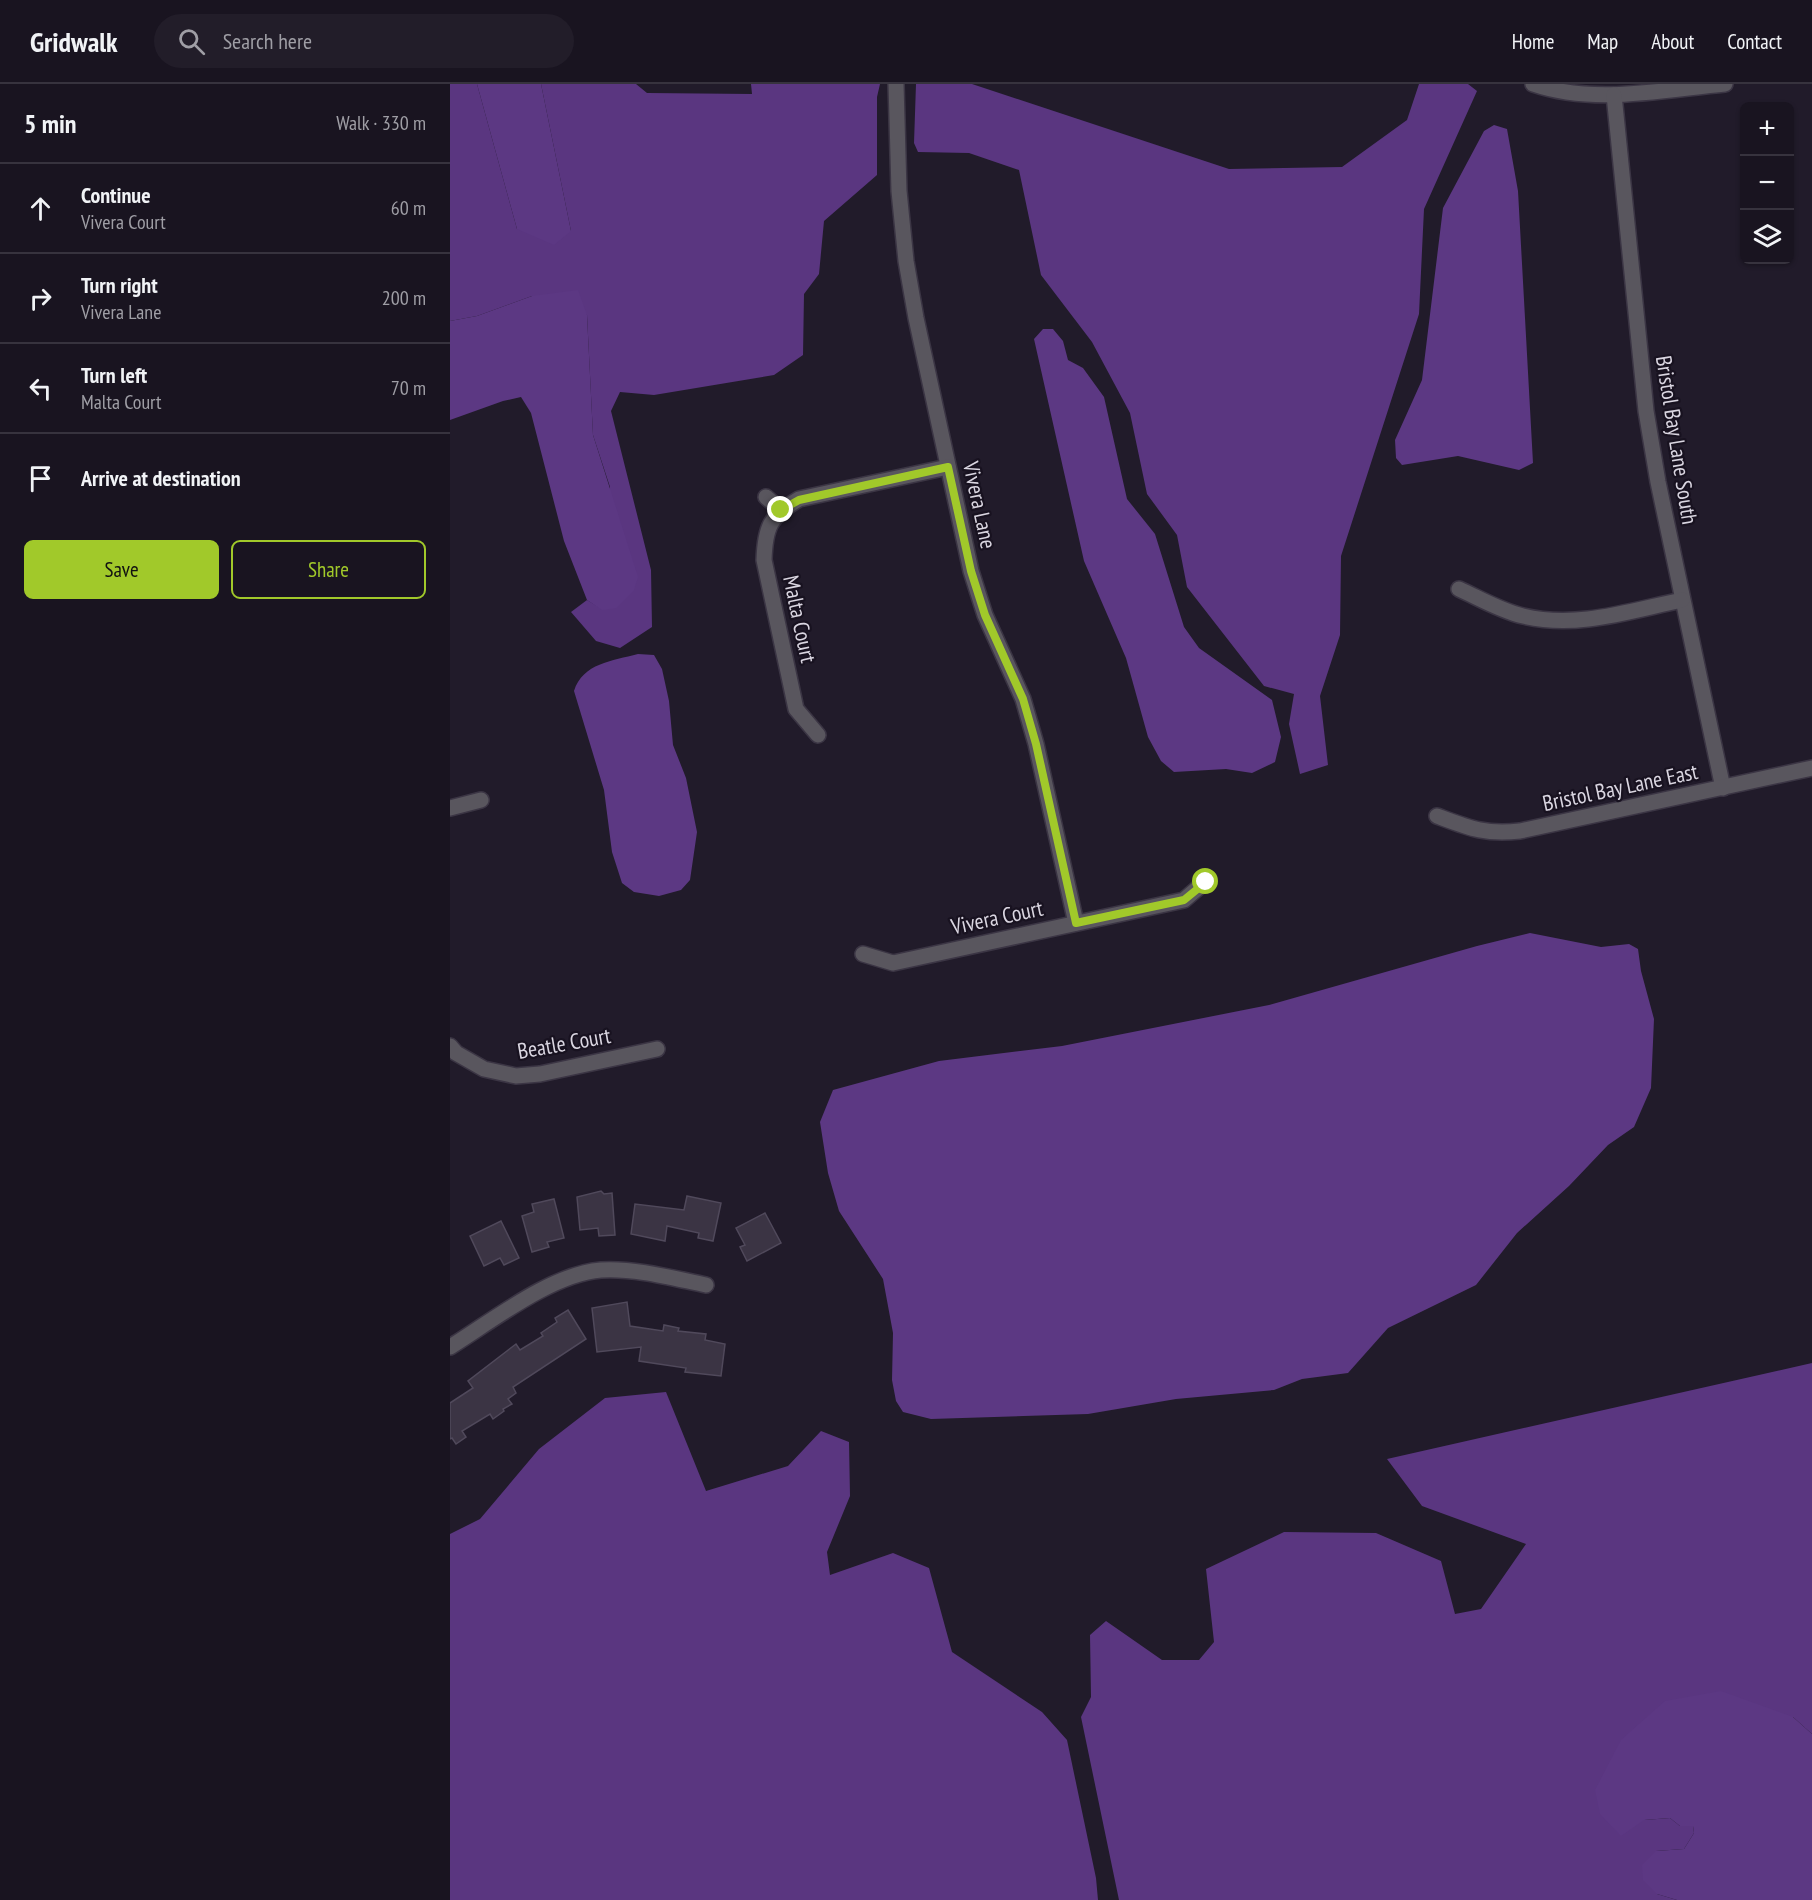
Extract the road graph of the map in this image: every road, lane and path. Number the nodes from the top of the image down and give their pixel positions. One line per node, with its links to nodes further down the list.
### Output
1 (896, 84): 5 (street, Vivera Lane)
2 (1533, 84): 4 (street)
3 (1725, 84): 4 (street)
4 (1614, 94): 9 (street, Bristol Bay Lane South)
5 (948, 467): 7 (street); 17 (street, Vivera Lane)
6 (766, 497): 7 (street)
7 (781, 510): 10 (street, Malta Court)
8 (1459, 589): 9 (street)
9 (1682, 600): 12 (street, Bristol Bay Lane South)
10 (818, 735)
11 (1812, 768): 12 (street, Bristol Bay Lane East)
12 (1723, 788): 15 (street, Bristol Bay Lane East)
13 (481, 800): 14 (street)
14 (450, 808)
15 (1437, 816)
16 (1206, 882): 17 (street, Vivera Court)
17 (1076, 923): 18 (street, Vivera Court)
18 (863, 954)
19 (450, 1046): 20 (street, Beatle Court)
20 (657, 1049)
21 (706, 1285): 22 (street)
22 (450, 1347)

